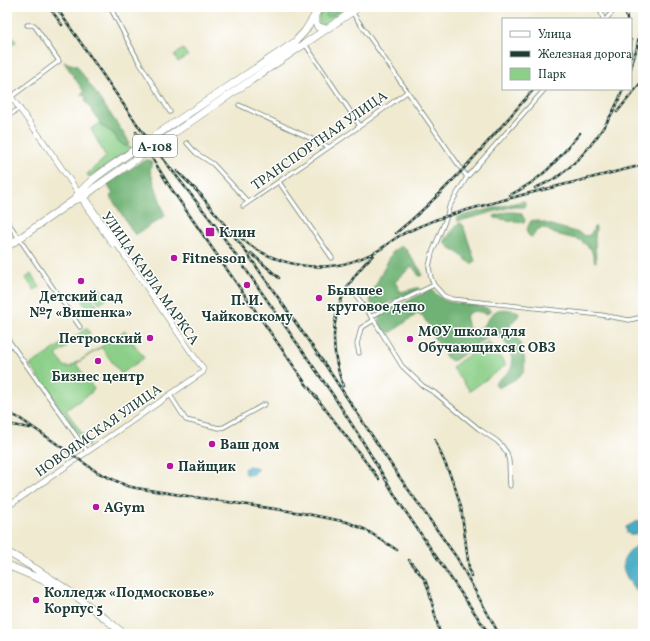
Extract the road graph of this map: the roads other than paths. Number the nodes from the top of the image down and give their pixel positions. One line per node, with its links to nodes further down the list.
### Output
1 (110, 7): 19 (street)
2 (320, 7): 7 (highway, А-108)
3 (359, 7): 6 (highway, А-108)
4 (594, 7): 5 (street); 8 (street)
5 (616, 7): 9 (street)
6 (352, 12): 11 (highway, А-108); 15 (street)
7 (314, 15): 11 (highway); 27 (highway, А-108, bridge)
8 (603, 18)
9 (607, 18)
10 (27, 25): 16 (street)
11 (327, 29): 12 (highway, А-108)
12 (305, 44): 21 (street); 27 (highway, А-108, bridge)
13 (544, 90): 24 (street)
14 (7, 91): 16 (street, УЛИЦА КАРЛА МАРКСА)
15 (407, 92): 21 (street, ТРАНСПОРТНАЯ УЛИЦА); 24 (street)
16 (11, 97): 18 (street, УЛИЦА КАРЛА МАРКСА)
17 (238, 105): 23 (street)
18 (20, 108): 20 (street); 26 (street, УЛИЦА КАРЛА МАРКСА)
19 (170, 112)
20 (7, 117)
21 (360, 126): 23 (street, ТРАНСПОРТНАЯ УЛИЦА)
22 (187, 143): 29 (street)
23 (329, 147): 25 (street, ТРАНСПОРТНАЯ УЛИЦА)
24 (467, 177): 35 (street)
25 (279, 182): 29 (street, ТРАНСПОРТНАЯ УЛИЦА); 34 (street)
26 (73, 184): 27 (street); 28 (street, УЛИЦА КАРЛА МАРКСА)
27 (92, 184): 28 (highway, А-108); 28 (highway, А-108)
28 (80, 198): 32 (highway, А-108); 42 (street, УЛИЦА КАРЛА МАРКСА)
29 (248, 202): 30 (street, ТРАНСПОРТНАЯ УЛИЦА)
30 (243, 206)
31 (7, 221): 32 (street)
32 (19, 238): 33 (highway, А-108); 39 (street)
33 (7, 247)
34 (332, 258)
35 (434, 285): 37 (street); 38 (street)
36 (353, 291): 38 (street)
37 (643, 317)
38 (372, 318): 41 (street); 46 (street)
39 (80, 326)
40 (7, 338): 45 (street)
41 (359, 353)
42 (203, 371): 43 (street, НОВОЯМСКАЯ УЛИЦА)
43 (170, 395): 44 (street); 45 (street, НОВОЯМСКАЯ УЛИЦА)
44 (265, 404)
45 (87, 452): 47 (street, НОВОЯМСКАЯ УЛИЦА)
46 (510, 486)
47 (7, 507)
48 (7, 552): 49 (highway)
49 (21, 560): 51 (highway); 53 (highway)
50 (7, 565): 51 (highway)
51 (16, 569): 52 (highway)
52 (118, 634)
53 (124, 634)

